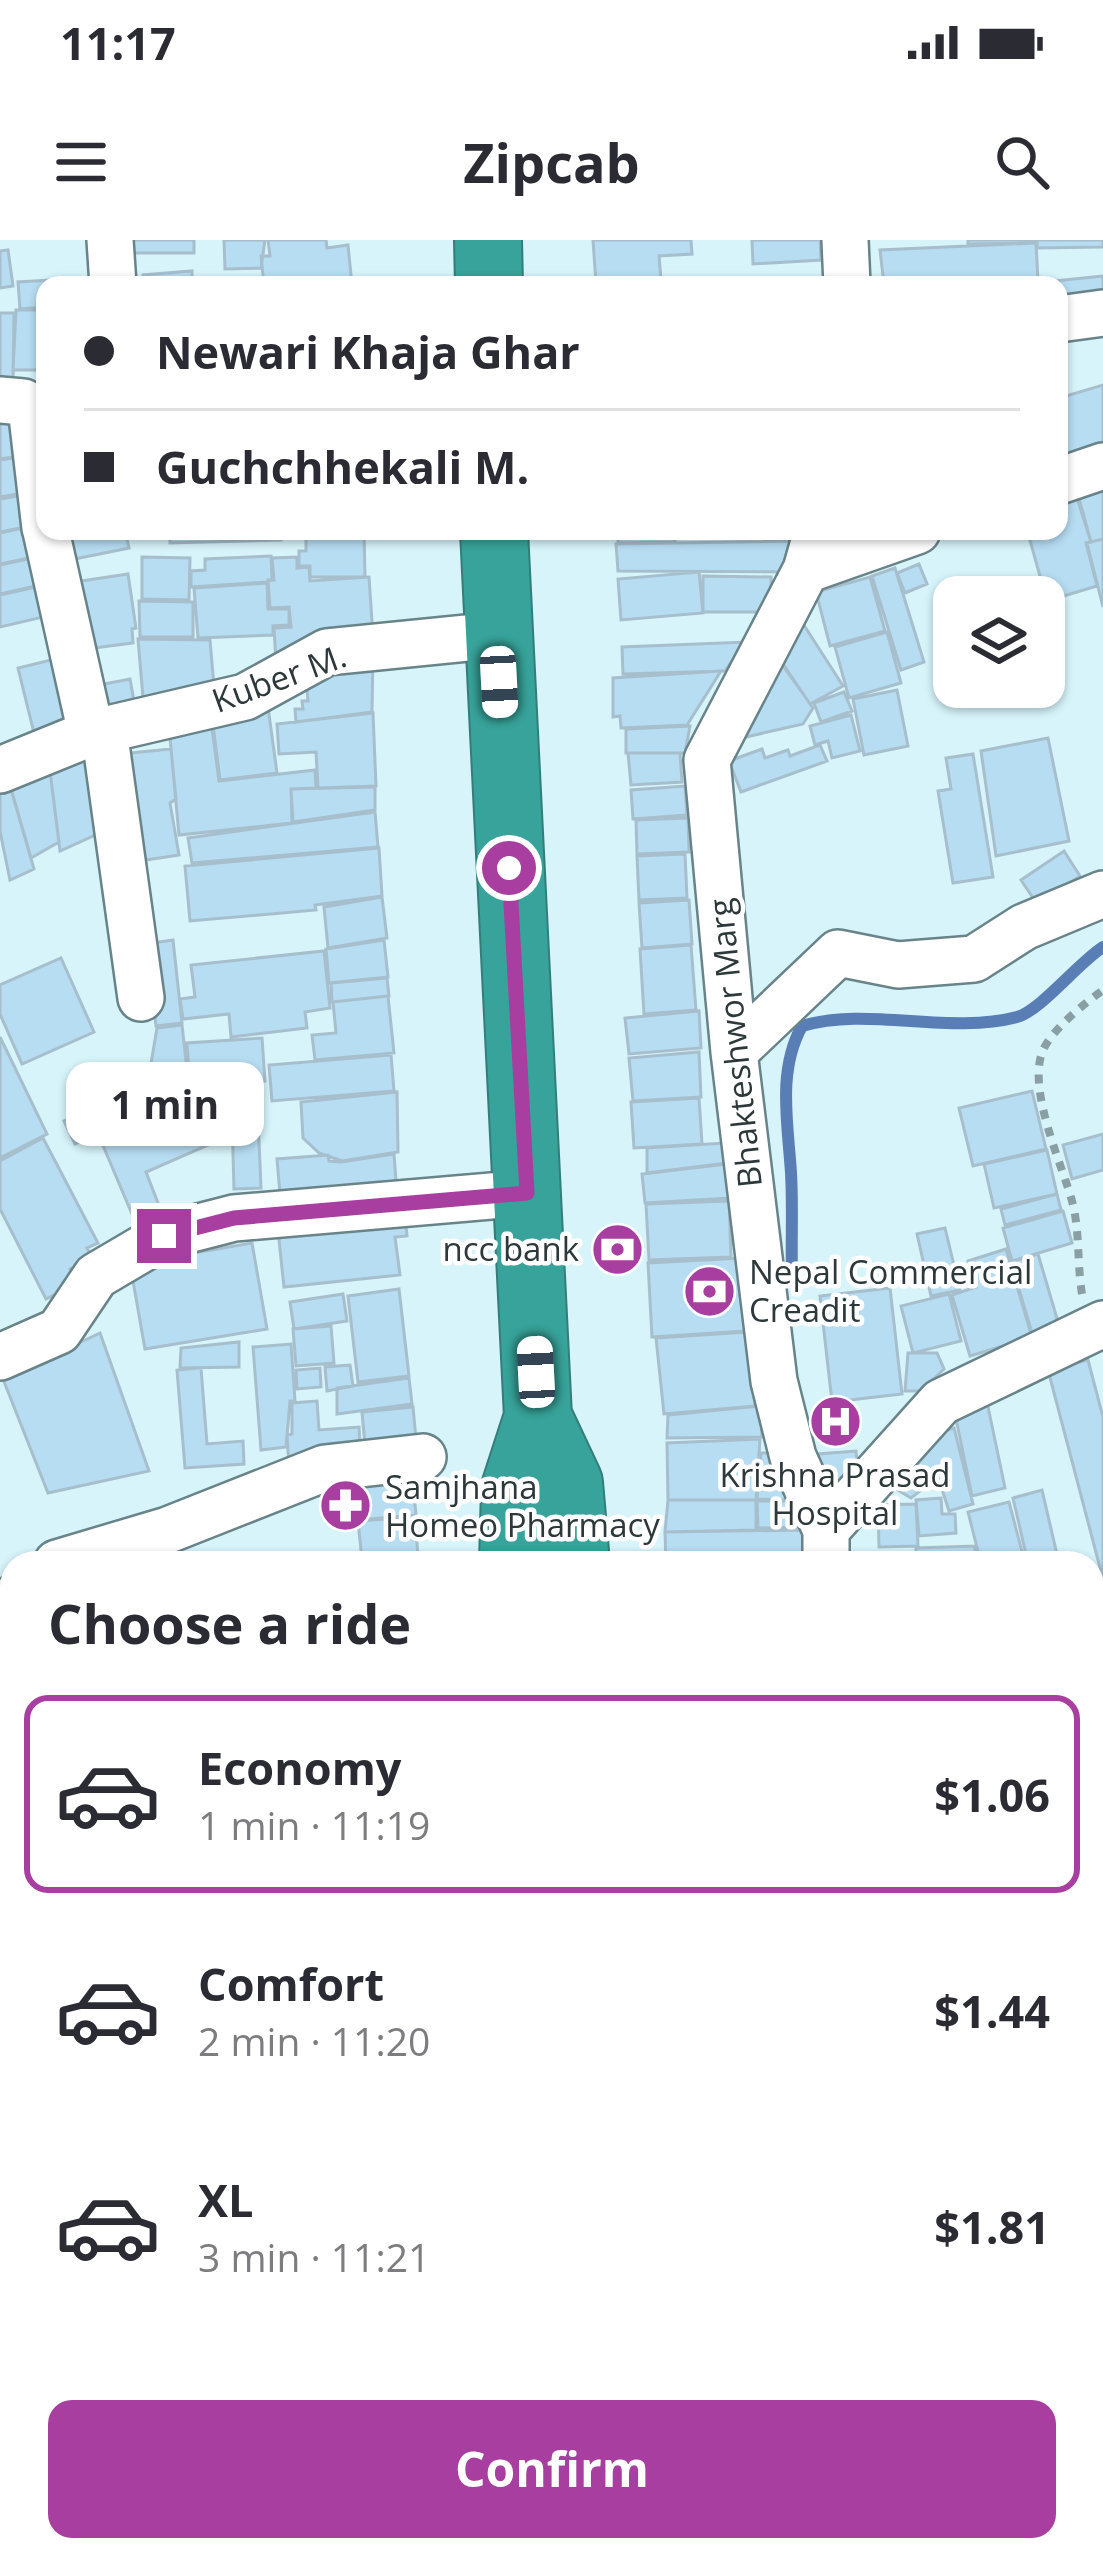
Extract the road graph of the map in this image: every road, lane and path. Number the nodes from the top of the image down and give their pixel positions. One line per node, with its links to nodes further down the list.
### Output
1 (110, 240): 4 (street)
2 (488, 240): 5 (highway)
3 (845, 240): 6 (street)
4 (112, 276)
5 (489, 276)
6 (847, 276)
7 (1103, 313): 8 (street)
8 (1068, 318)
9 (26, 410): 11 (street)
10 (1103, 466): 12 (street)
11 (36, 473)
12 (1068, 478)
13 (48, 540): 18 (street)
14 (494, 540): 17 (highway)
15 (867, 540): 16 (street)
16 (812, 550): 23 (street, Bhakteshwor Marg)
17 (496, 635): 18 (street, Kuber M.); 24 (highway)
18 (97, 731): 19 (street, Kuber M.); 22 (street)
19 (0, 770)
20 (1103, 894): 23 (street)
21 (1103, 990): 25 (path)
22 (141, 998)
23 (734, 1052): 29 (street, Bhakteshwor Marg)
24 (527, 1193): 26 (street); 27 (highway)
25 (1096, 1328): 29 (street)
26 (0, 1357)
27 (538, 1417): 31 (highway); 32 (highway)
28 (423, 1457): 30 (street)
29 (826, 1546)
30 (97, 1551)
31 (513, 1551)
32 (575, 1551)

